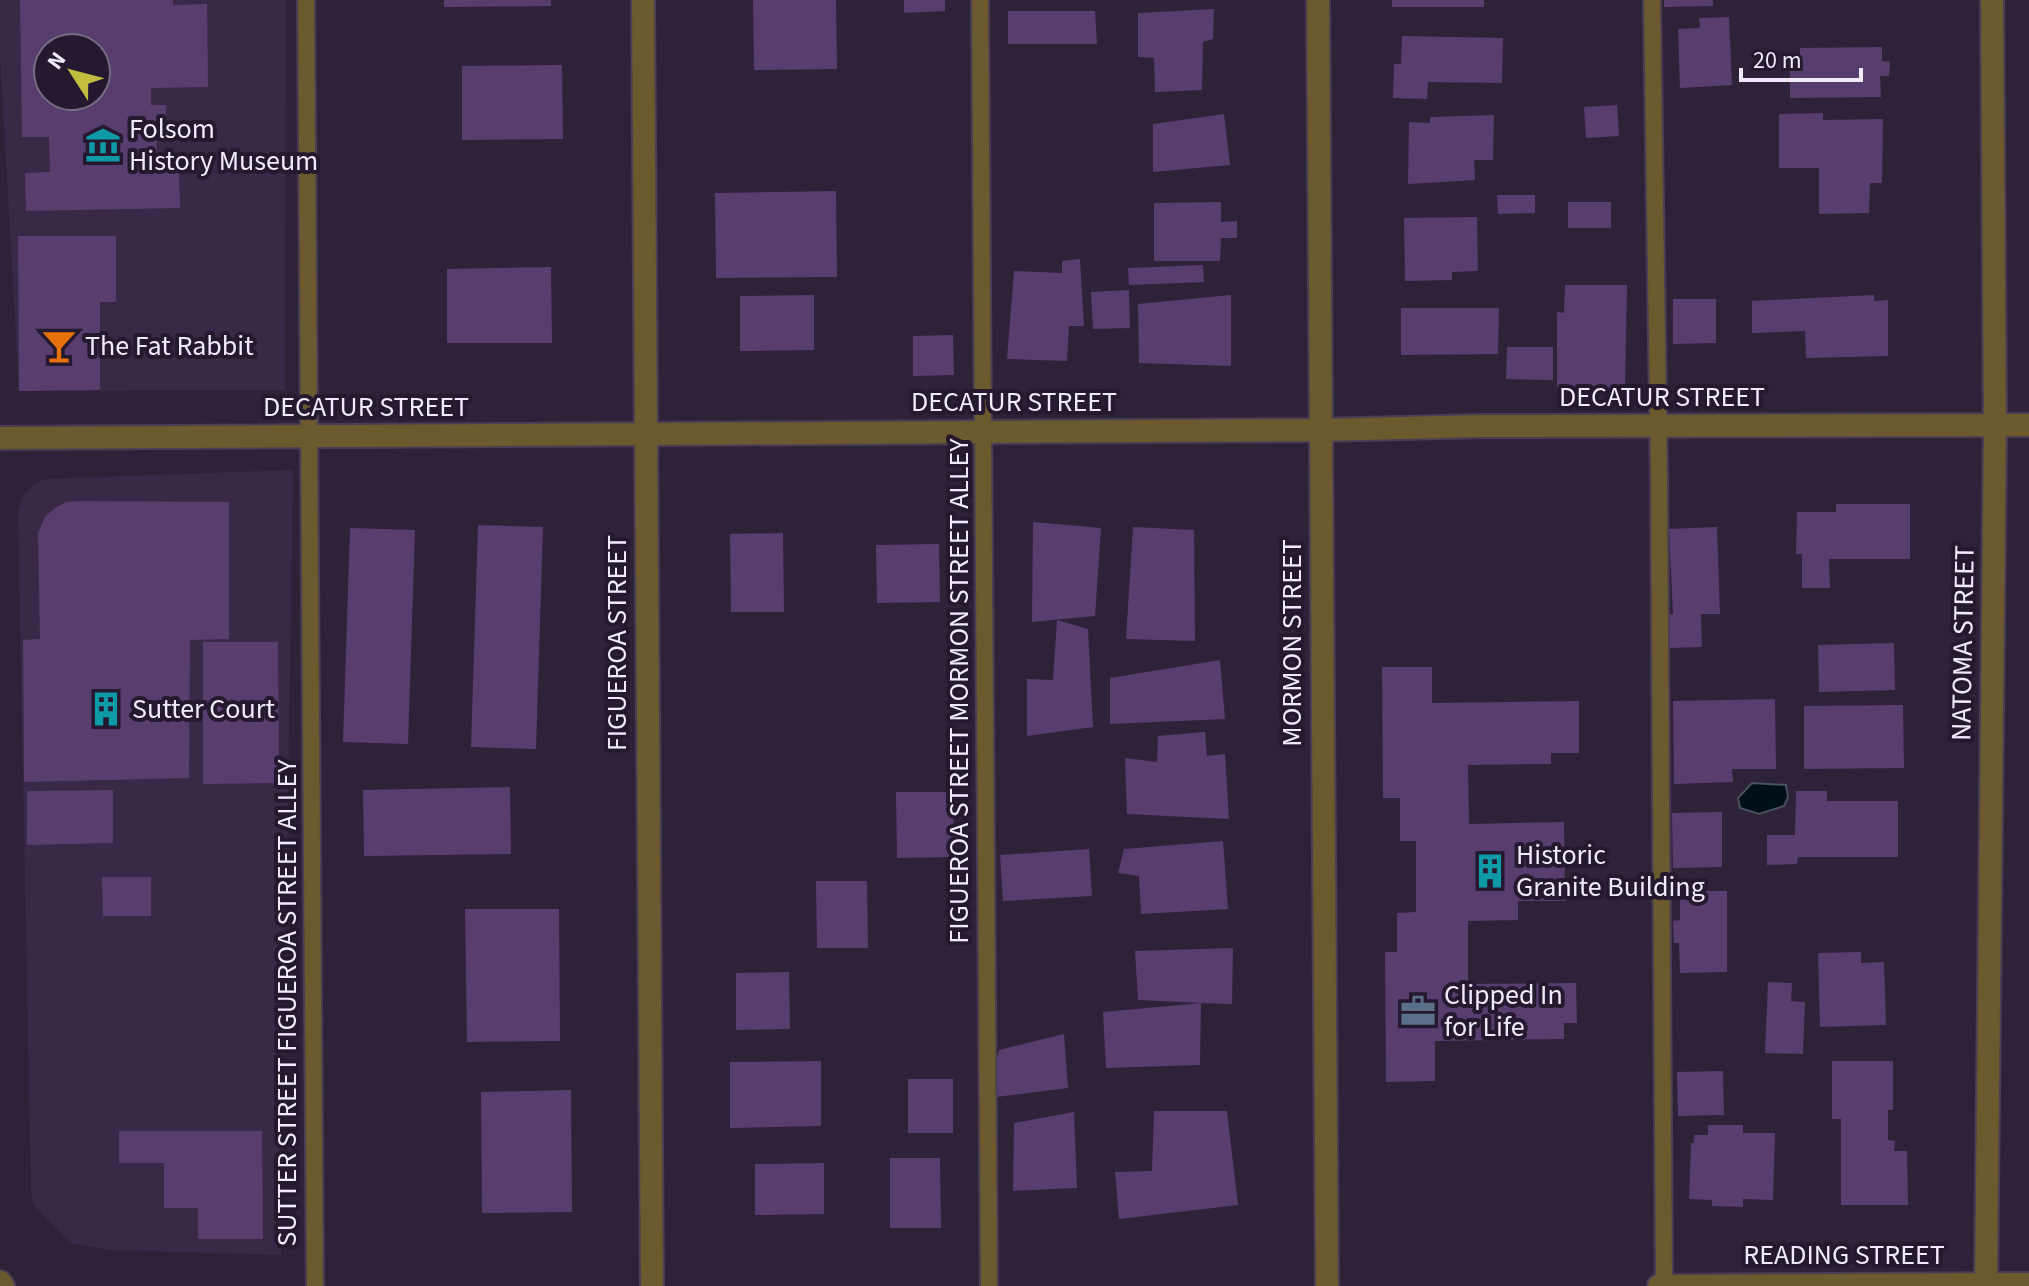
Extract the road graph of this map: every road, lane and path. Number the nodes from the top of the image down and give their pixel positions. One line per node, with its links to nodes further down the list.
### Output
1 (306, 0): 13 (lane, SUTTER STREET FIGUEROA STREET ALLEY)
2 (643, 0): 12 (street, FIGUEROA STREET)
3 (980, 0): 11 (lane, FIGUEROA STREET MORMON STREET ALLEY)
4 (1318, 0): 10 (street, MORMON STREET)
5 (1652, 0): 9 (lane)
6 (1992, 0): 7 (street, NATOMA STREET)
7 (1995, 425): 8 (street, DECATUR STREET); 9 (street, DECATUR STREET); 16 (street, NATOMA STREET)
8 (2029, 425)
9 (1658, 427): 10 (street, DECATUR STREET); 21 (lane)
10 (1321, 430): 11 (street, DECATUR STREET); 20 (street, MORMON STREET)
11 (984, 432): 12 (street, DECATUR STREET); 19 (lane, FIGUEROA STREET MORMON STREET ALLEY)
12 (646, 435): 13 (street, DECATUR STREET); 18 (street, FIGUEROA STREET)
13 (309, 437): 14 (street, DECATUR STREET); 17 (lane, SUTTER STREET FIGUEROA STREET ALLEY)
14 (0, 438)
15 (2029, 1284): 16 (street, READING STREET)
16 (1986, 1285): 21 (street, READING STREET)
17 (315, 1286)
18 (652, 1286)
19 (989, 1286)
20 (1327, 1286)
21 (1661, 1286)

